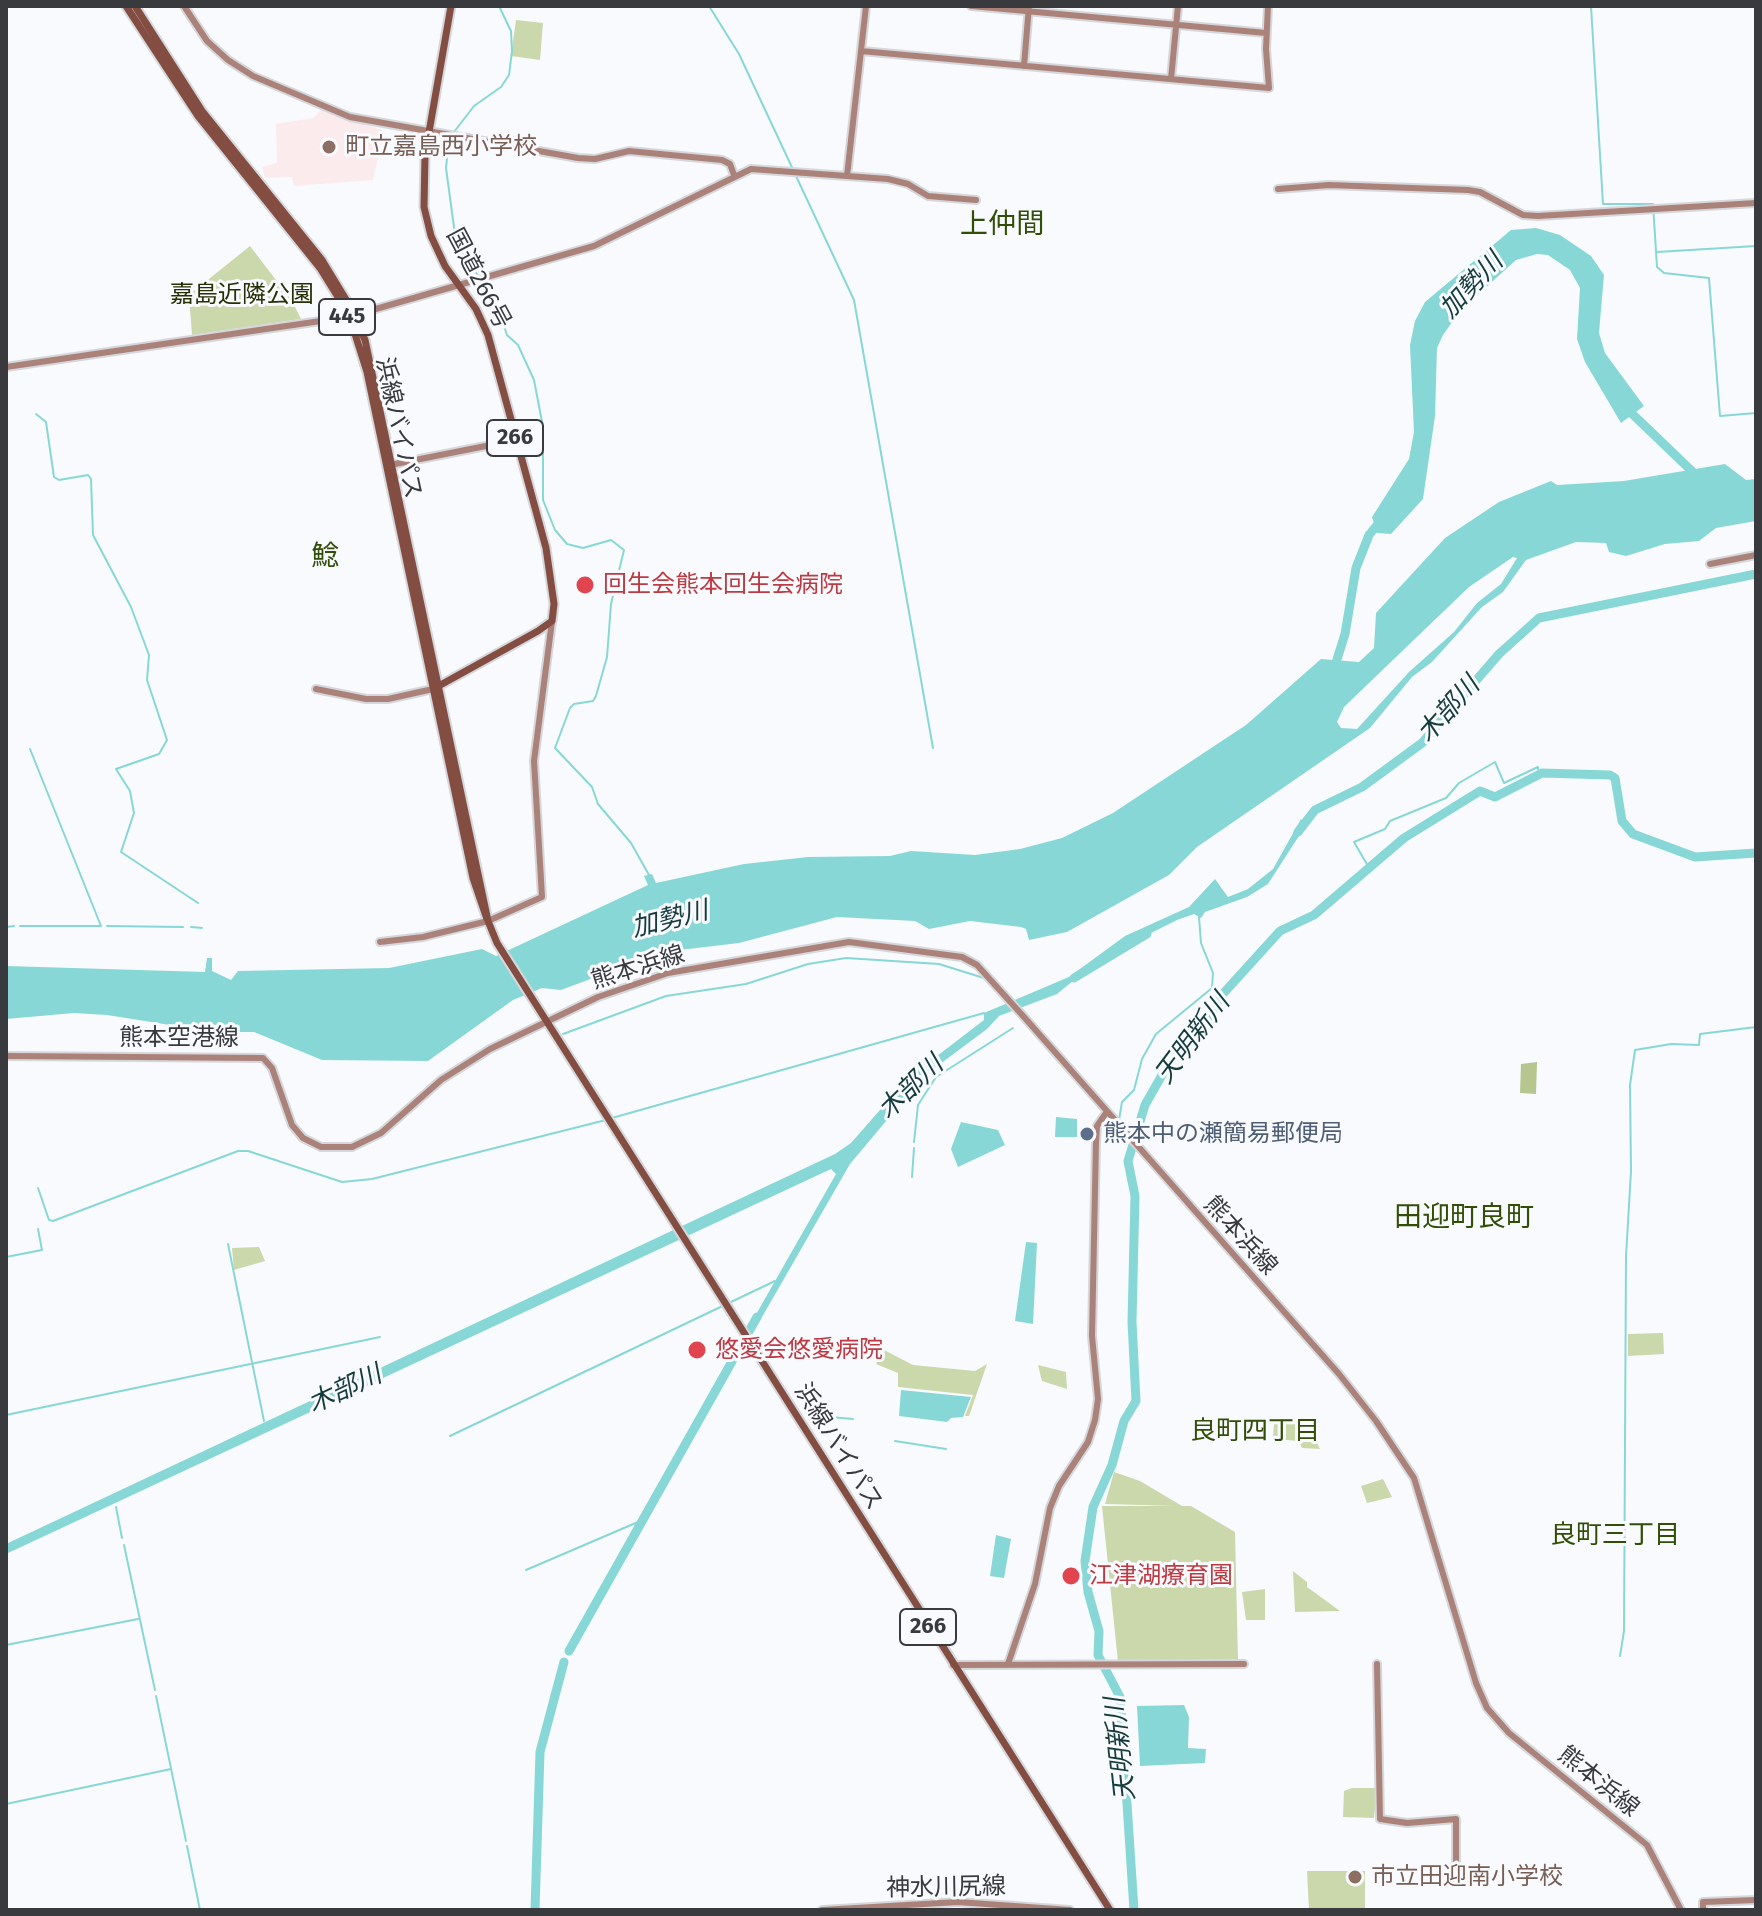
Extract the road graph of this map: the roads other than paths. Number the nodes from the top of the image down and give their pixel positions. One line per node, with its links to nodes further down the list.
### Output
1 (126, 6): 22 (highway, 浜線バイパス / 445)
2 (135, 6): 22 (highway, 浜線バイパス / 445)
3 (184, 6): 15 (street)
4 (451, 6): 15 (highway, 国道266号 / 266)
5 (866, 6): 12 (street)
6 (971, 6): 9 (street)
7 (1178, 6): 10 (street)
8 (1268, 6): 11 (street)
9 (1029, 9): 10 (street); 13 (street)
10 (1176, 24): 11 (street); 14 (street)
11 (1266, 33): 14 (street)
12 (861, 51): 13 (street); 17 (street)
13 (1024, 66): 14 (street)
14 (1171, 79)
15 (429, 133): 16 (street); 21 (highway, 国道266号 / 266)
16 (734, 175): 17 (street); 21 (street)
17 (847, 176): 19 (street)
18 (1278, 189): 20 (street)
19 (976, 200)
20 (1756, 203)
21 (458, 284): 22 (street); 24 (highway, 国道266号 / 266)
22 (351, 316): 23 (street); 25 (highway, 浜線バイパス / 445)
23 (6, 367)
24 (516, 440): 25 (street); 28 (highway, 国道266号 / 266)
25 (389, 465): 29 (highway, 浜線バイパス / 445)
26 (1756, 555): 27 (street)
27 (1710, 564)
28 (552, 621): 29 (highway); 31 (street)
29 (436, 688): 30 (street); 31 (highway, 浜線バイパス / 266)
30 (316, 689)
31 (486, 916): 32 (street); 33 (highway, 浜線バイパス / 266)
32 (380, 942)
33 (546, 1020): 34 (street, 熊本空港線); 35 (street, 熊本浜線); 39 (highway, 浜線バイパス / 266)
34 (6, 1056)
35 (1106, 1113): 36 (street); 45 (street, 熊本浜線)
36 (1008, 1664): 37 (street); 39 (street)
37 (1244, 1664)
38 (1377, 1664): 40 (street)
39 (953, 1665): 44 (highway, 浜線バイパス / 266)
40 (1456, 1882)
41 (1756, 1900): 46 (street)
42 (822, 1910): 43 (street, 神水川尻線)
43 (1070, 1910)
44 (1110, 1910)
45 (1681, 1910)
46 (1703, 1910)

